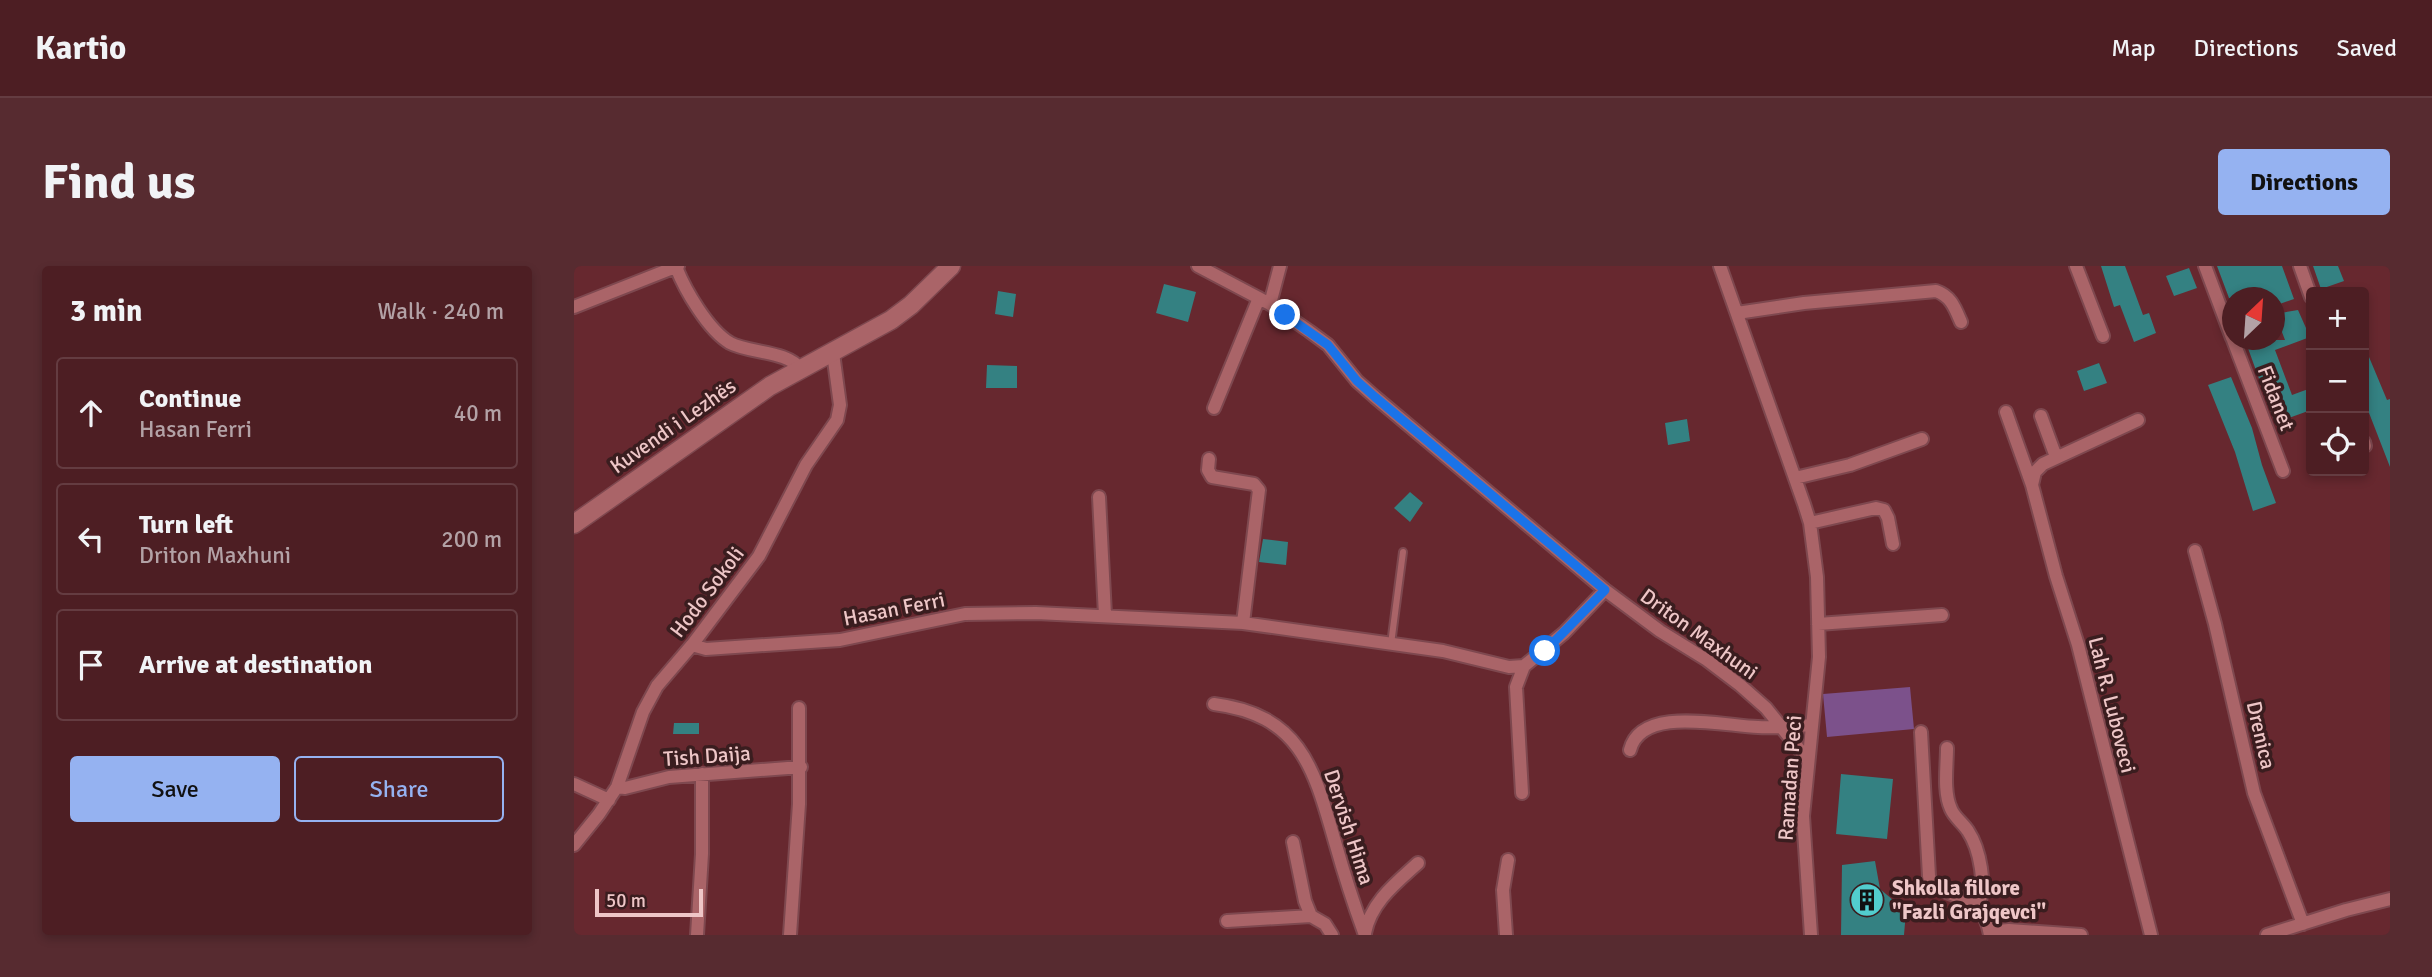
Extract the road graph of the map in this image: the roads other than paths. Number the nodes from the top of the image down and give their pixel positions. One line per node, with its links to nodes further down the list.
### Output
1 (951, 266): 17 (street, Kuvendi i Lezhës)
2 (1198, 266): 10 (street, Driton Maxhuni)
3 (1280, 266): 10 (street)
4 (1720, 266): 13 (street, Ramadan Peci)
5 (2076, 266): 15 (street)
6 (2205, 266): 12 (street, Fidanet)
7 (2300, 266): 9 (street)
8 (677, 267): 11 (street, Kuvendi i Lezhës); 18 (street, Kuvendi i Lezhës)
9 (2307, 287)
10 (1265, 301): 19 (street); 35 (street, Driton Maxhuni)
11 (574, 307)
12 (2222, 310)
13 (1737, 313): 14 (street); 27 (street, Ramadan Peci)
14 (1961, 322)
15 (2102, 336)
16 (2237, 350): 26 (street, Fidanet)
17 (833, 353): 18 (street, Kuvendi i Lezhës); 41 (street, Hodo Sokoli)
18 (800, 369): 31 (street, Kuvendi i Lezhës)
19 (1214, 408)
20 (2006, 412): 28 (street, Lah R. Luboveci)
21 (2041, 416): 24 (street)
22 (2138, 420): 24 (street)
23 (1922, 439): 27 (street)
24 (2056, 457): 28 (street)
25 (1209, 459): 38 (street)
26 (2283, 471)
27 (1796, 478): 30 (street, Ramadan Peci)
28 (2032, 485): 74 (street, Lah R. Luboveci)
29 (1099, 497): 36 (street)
30 (1810, 523): 32 (street); 39 (street, Ramadan Peci)
31 (574, 524)
32 (1893, 544)
33 (2195, 551): 65 (street, Drenica)
34 (1403, 552): 40 (lane)
35 (1605, 590): 42 (street); 46 (street, Driton Maxhuni)
36 (1105, 615): 38 (street, Hasan Ferri); 41 (street, Hasan Ferri)
37 (1942, 615): 39 (street)
38 (1243, 623): 40 (street, Hasan Ferri)
39 (1818, 624): 45 (street, Ramadan Peci)
40 (1391, 644): 42 (street, Hasan Ferri)
41 (692, 645): 54 (street, Hodo Sokoli)
42 (1524, 666): 55 (street)
43 (1214, 704): 66 (street, Dervish Hima)
44 (799, 708): 51 (street)
45 (1812, 725): 46 (street); 50 (street, Ramadan Peci)
46 (1782, 726): 49 (street); 50 (street, Driton Maxhuni)
47 (1921, 732): 62 (street)
48 (1947, 748): 62 (street)
49 (1630, 750)
50 (1807, 759): 71 (street, Ramadan Peci)
51 (801, 767): 52 (street, Tish Daija); 68 (street)
52 (702, 774): 54 (street, Tish Daija); 67 (street)
53 (574, 784): 56 (street)
54 (617, 787): 56 (street, Hodo Sokoli)
55 (1522, 793)
56 (609, 800): 58 (street, Hodo Sokoli)
57 (1293, 842): 63 (street)
58 (574, 845)
59 (1508, 860): 70 (street)
60 (1418, 863): 66 (street, Dervish Hima)
61 (2390, 899): 65 (street)
62 (1978, 905): 72 (street)
63 (1311, 916): 64 (street); 69 (street)
64 (1227, 921)
65 (2304, 924): 75 (street)
66 (1365, 934)
67 (697, 935)
68 (790, 935)
69 (1332, 935)
70 (1506, 935)
71 (1811, 935)
72 (1992, 935): 73 (street)
73 (2081, 935)
74 (2151, 935)
75 (2267, 935)

